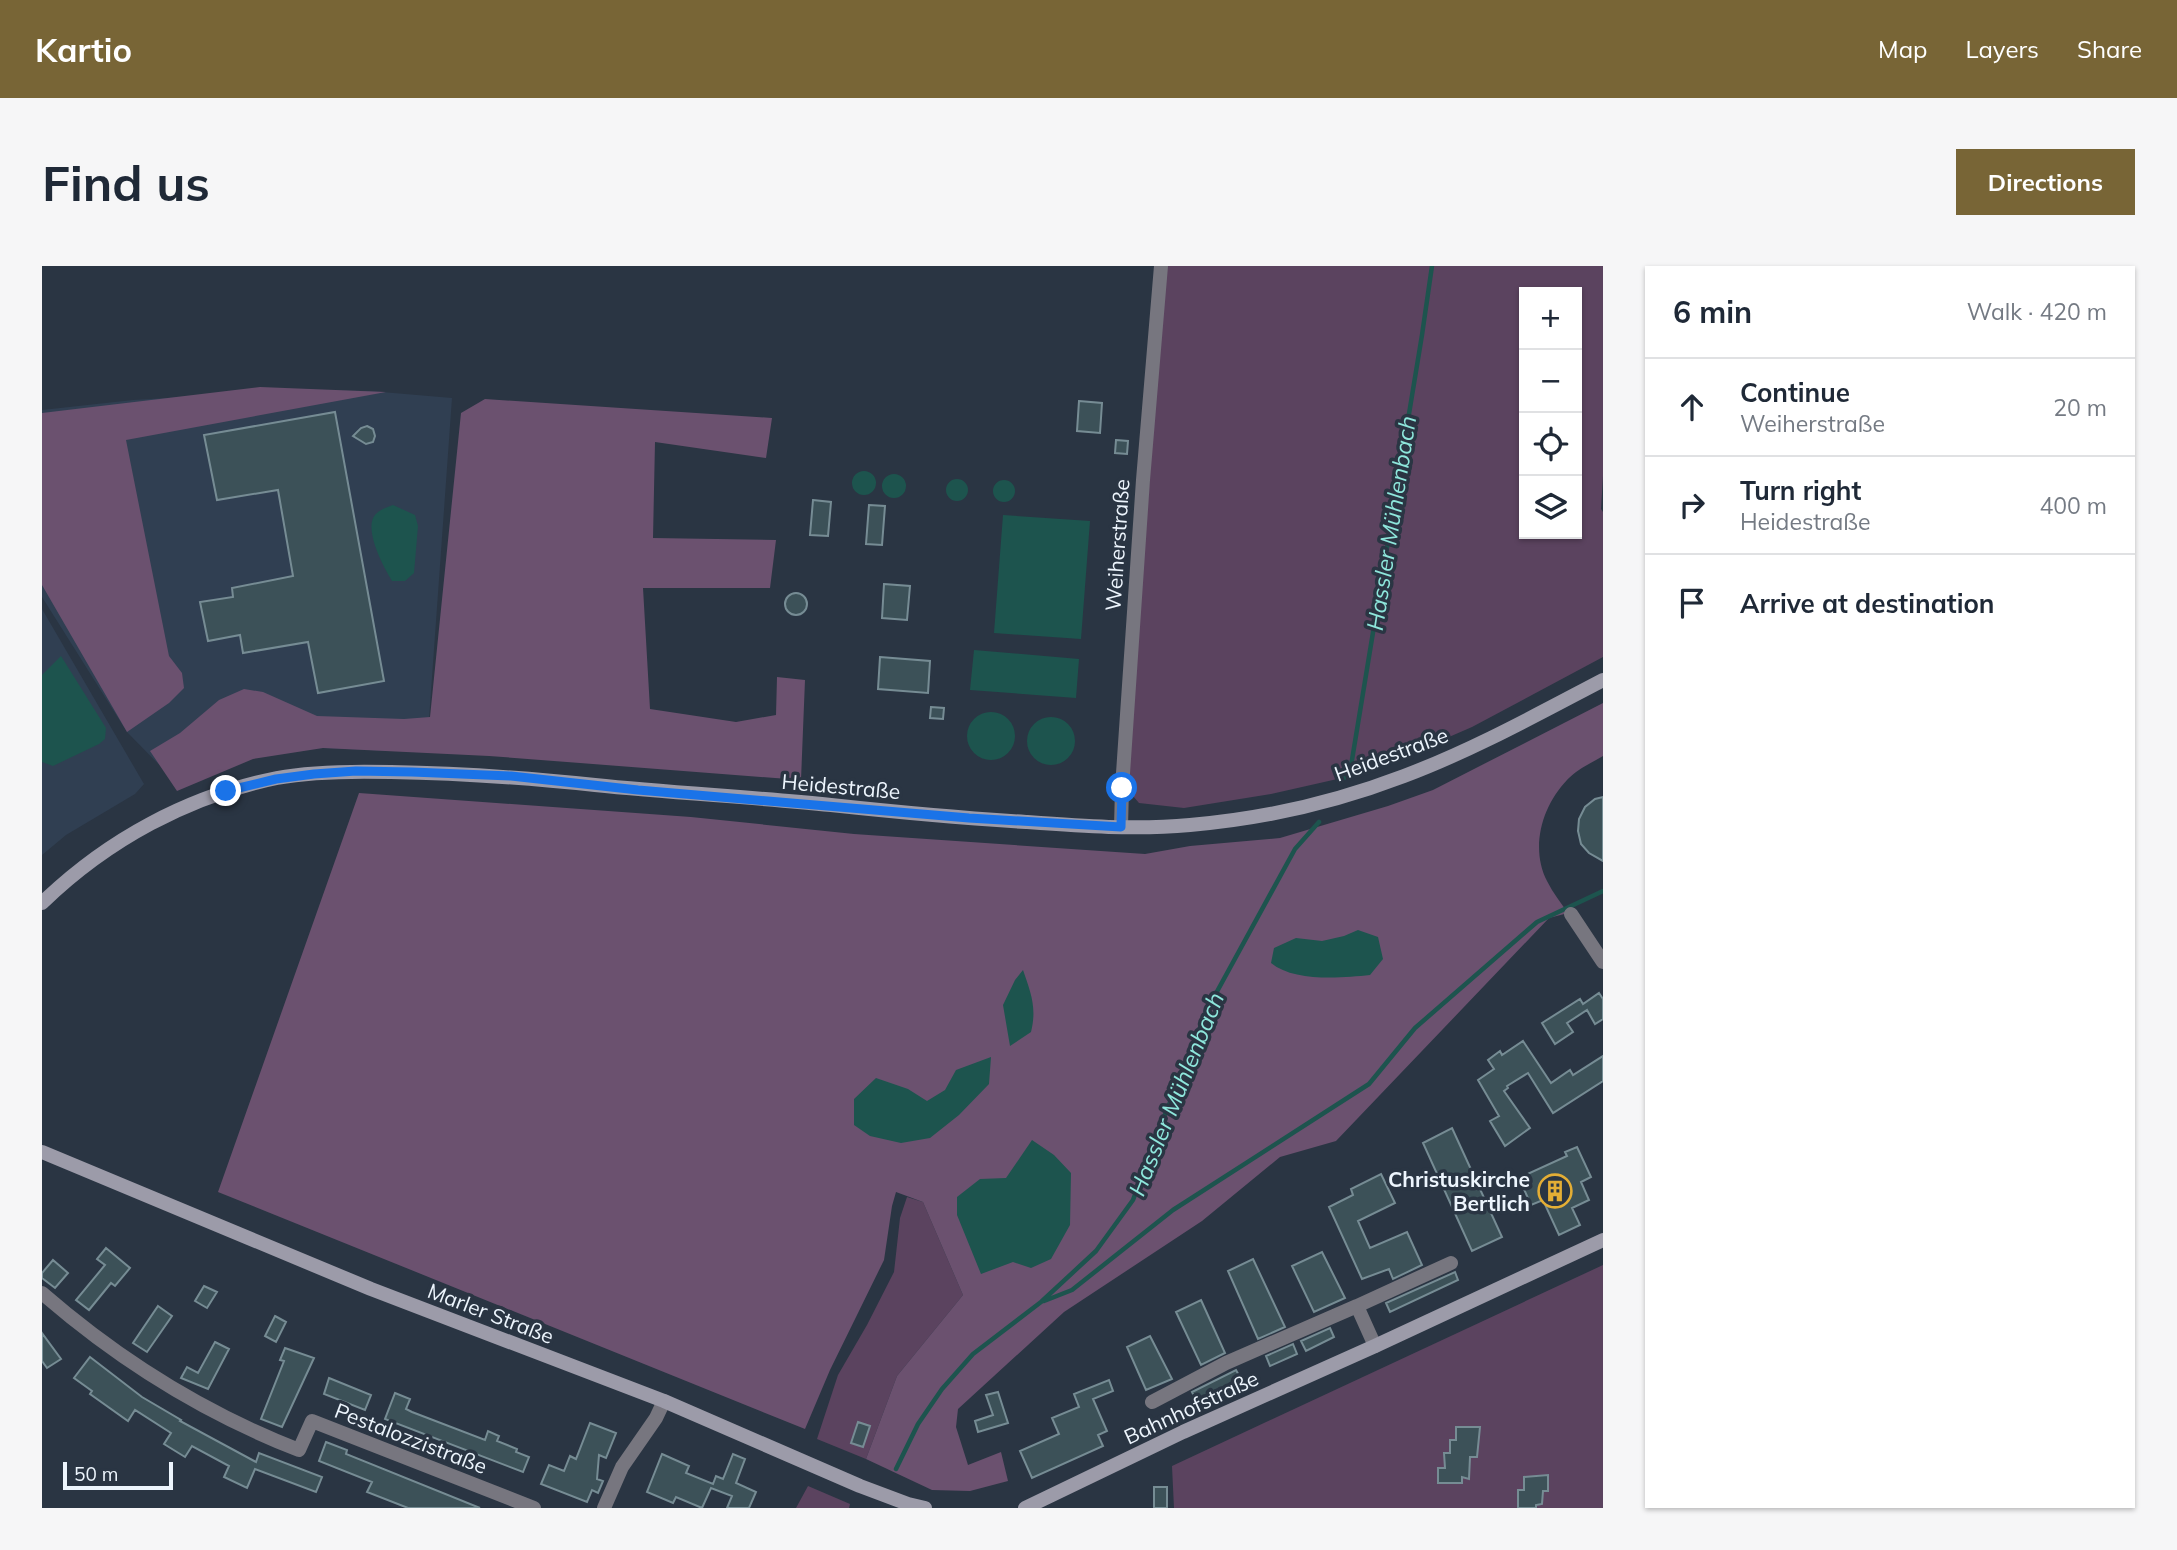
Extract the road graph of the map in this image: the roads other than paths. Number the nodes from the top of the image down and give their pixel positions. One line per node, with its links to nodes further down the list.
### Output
1 (1161, 266): 3 (street, Weiherstraße)
2 (1603, 680): 3 (main road, Heidestraße)
3 (1121, 827): 4 (main road, Heidestraße)
4 (42, 904)
5 (1571, 914): 6 (street)
6 (1603, 962)
7 (42, 1146): 9 (main road)
8 (42, 1152): 9 (main road, Marler Straße)
9 (77, 1166): 15 (main road, Marler Straße)
10 (1603, 1240): 14 (main road, Bahnhofstraße)
11 (1451, 1263): 13 (street, Bahnhofstraße)
12 (42, 1293): 17 (street, Pestalozzistraße)
13 (1357, 1306): 14 (street); 16 (street, Bahnhofstraße)
14 (1375, 1346): 20 (main road, Bahnhofstraße)
15 (664, 1401): 18 (street); 19 (main road, Marler Straße)
16 (1152, 1402)
17 (534, 1508)
18 (604, 1508)
19 (926, 1508)
20 (1025, 1508)

